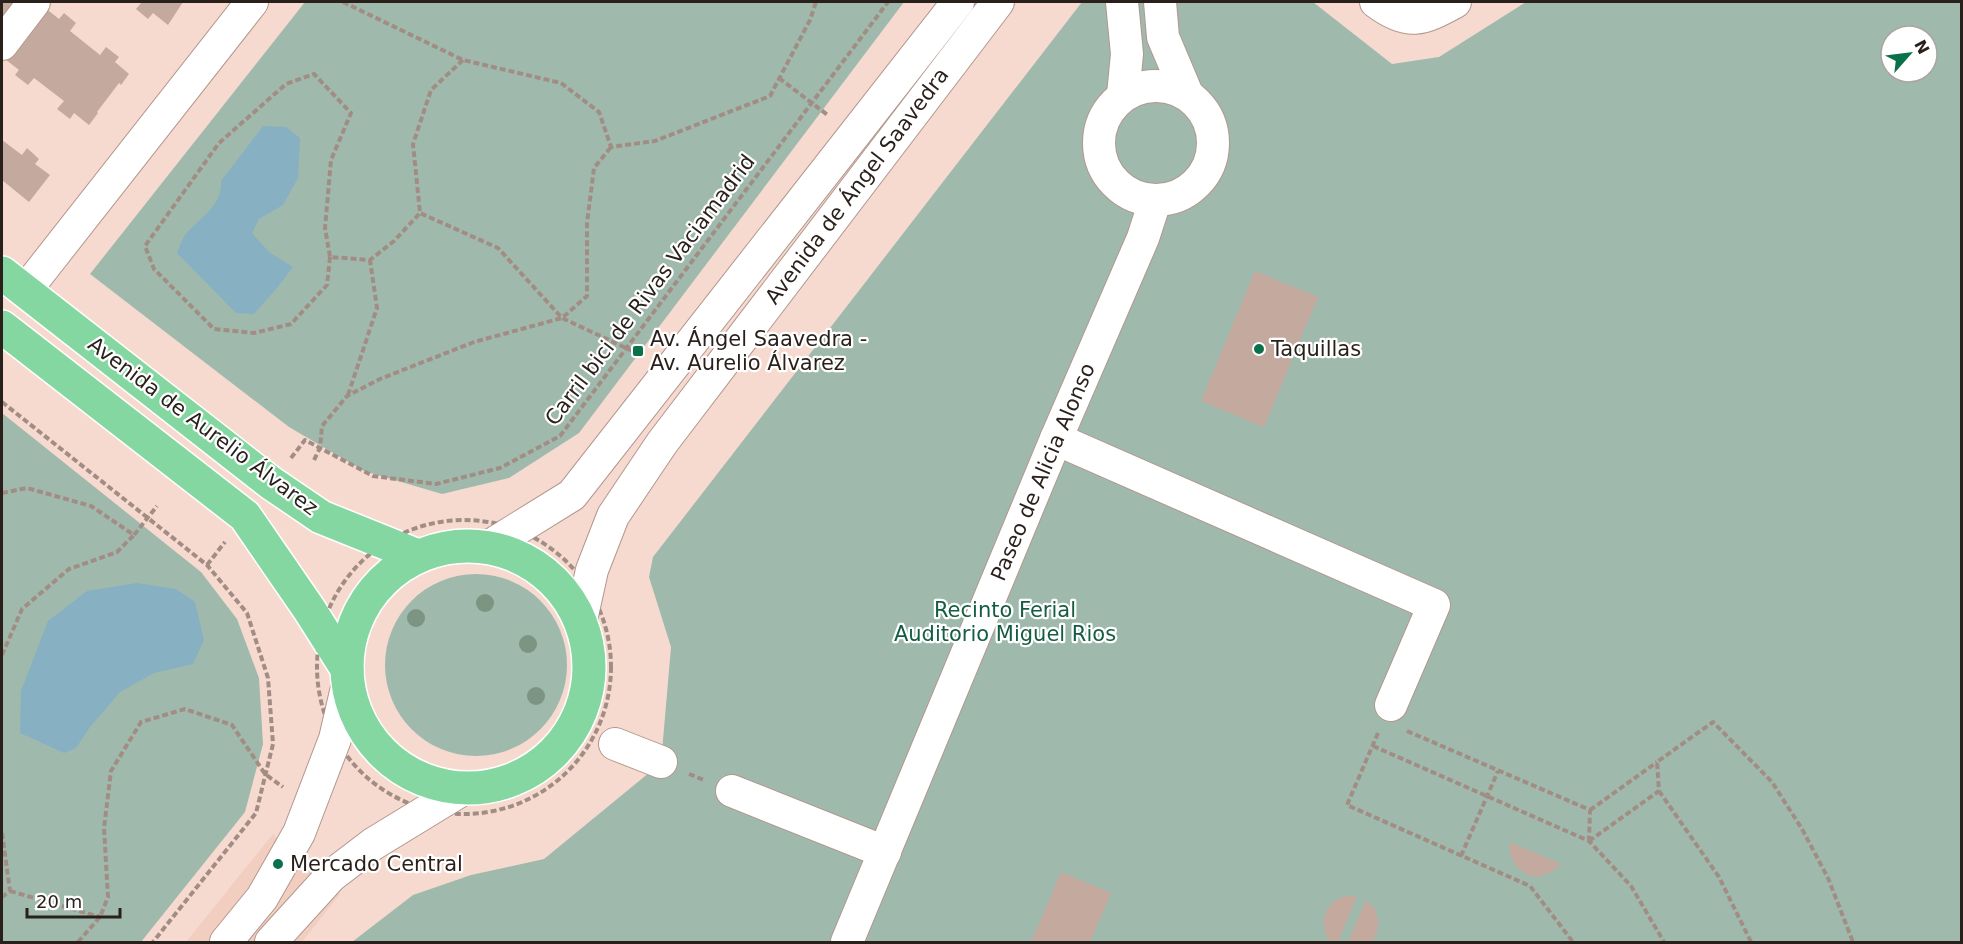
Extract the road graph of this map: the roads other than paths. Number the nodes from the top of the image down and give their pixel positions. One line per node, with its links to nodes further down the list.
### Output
1 (34, 2): 9 (street)
2 (252, 2): 13 (street)
3 (958, 2): 16 (street, Avenida de Ángel Saavedra)
4 (998, 2): 18 (street, Avenida de Ángel Saavedra)
5 (1122, 2): 11 (street)
6 (1160, 2): 10 (street)
7 (1376, 2): 8 (street)
8 (1455, 2)
9 (2, 44)
10 (1187, 94): 11 (street); 12 (street)
11 (1123, 95): 12 (street)
12 (1155, 201): 15 (street, Paseo de Alicia Alonso)
13 (13, 282): 17 (main road, Avenida de Aurelio Álvarez)
14 (2, 327): 19 (main road, Avenida de Aurelio Álvarez)
15 (1056, 440): 20 (street); 25 (street, Paseo de Alicia Alonso)
16 (488, 547): 17 (main road); 18 (main road)
17 (418, 556): 19 (main road)
18 (581, 620): 23 (main road)
19 (347, 676): 23 (main road); 26 (street)
20 (1387, 713)
21 (615, 744): 22 (street)
22 (661, 762)
23 (463, 789): 27 (street)
24 (732, 791): 25 (street)
25 (885, 852): 28 (street, Paseo de Alicia Alonso)
26 (226, 942)
27 (271, 942)
28 (847, 942)

